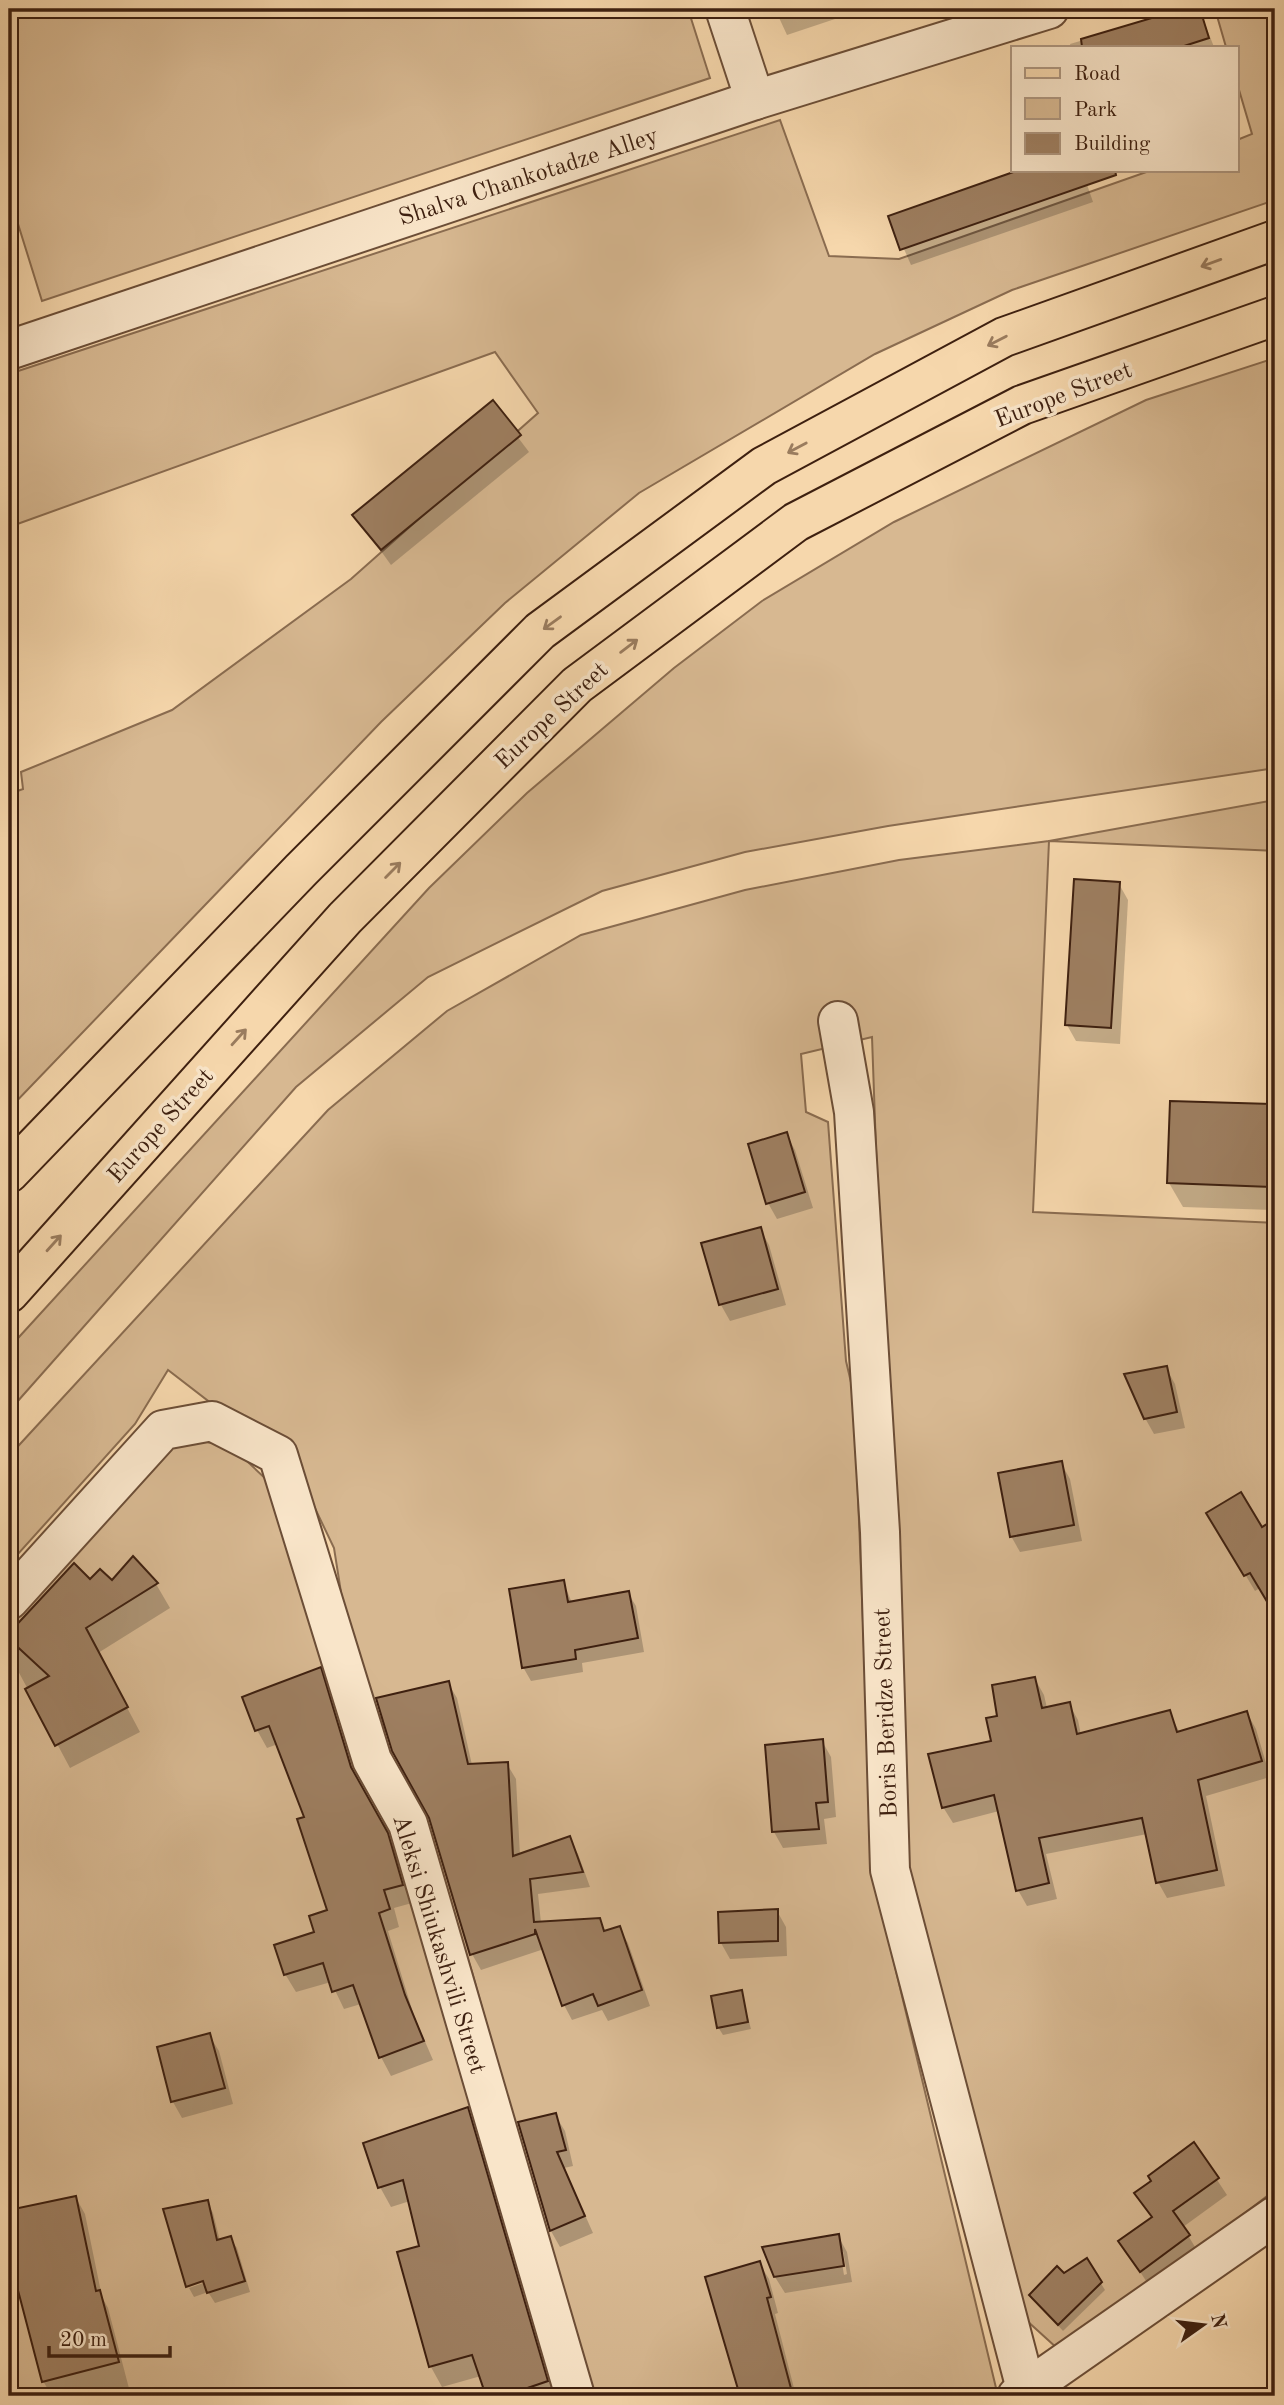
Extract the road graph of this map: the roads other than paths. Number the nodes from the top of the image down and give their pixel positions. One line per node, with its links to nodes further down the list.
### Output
1 (724, 9): 3 (street)
2 (1049, 9): 3 (street, Shalva Chankotadze Alley)
3 (755, 100): 6 (street, Shalva Chankotadze Alley)
4 (1275, 240): 8 (main road, one-way to 8)
5 (1275, 316): 9 (main road, Europe Street, one-way to 5)
6 (9, 350)
7 (838, 1021): 12 (street, Boris Beridze Street)
8 (9, 1173)
9 (9, 1293)
10 (9, 1600): 13 (street, Aleksi Shiukashvili Street)
11 (1275, 2216): 12 (street)
12 (1021, 2393)
13 (575, 2396)

